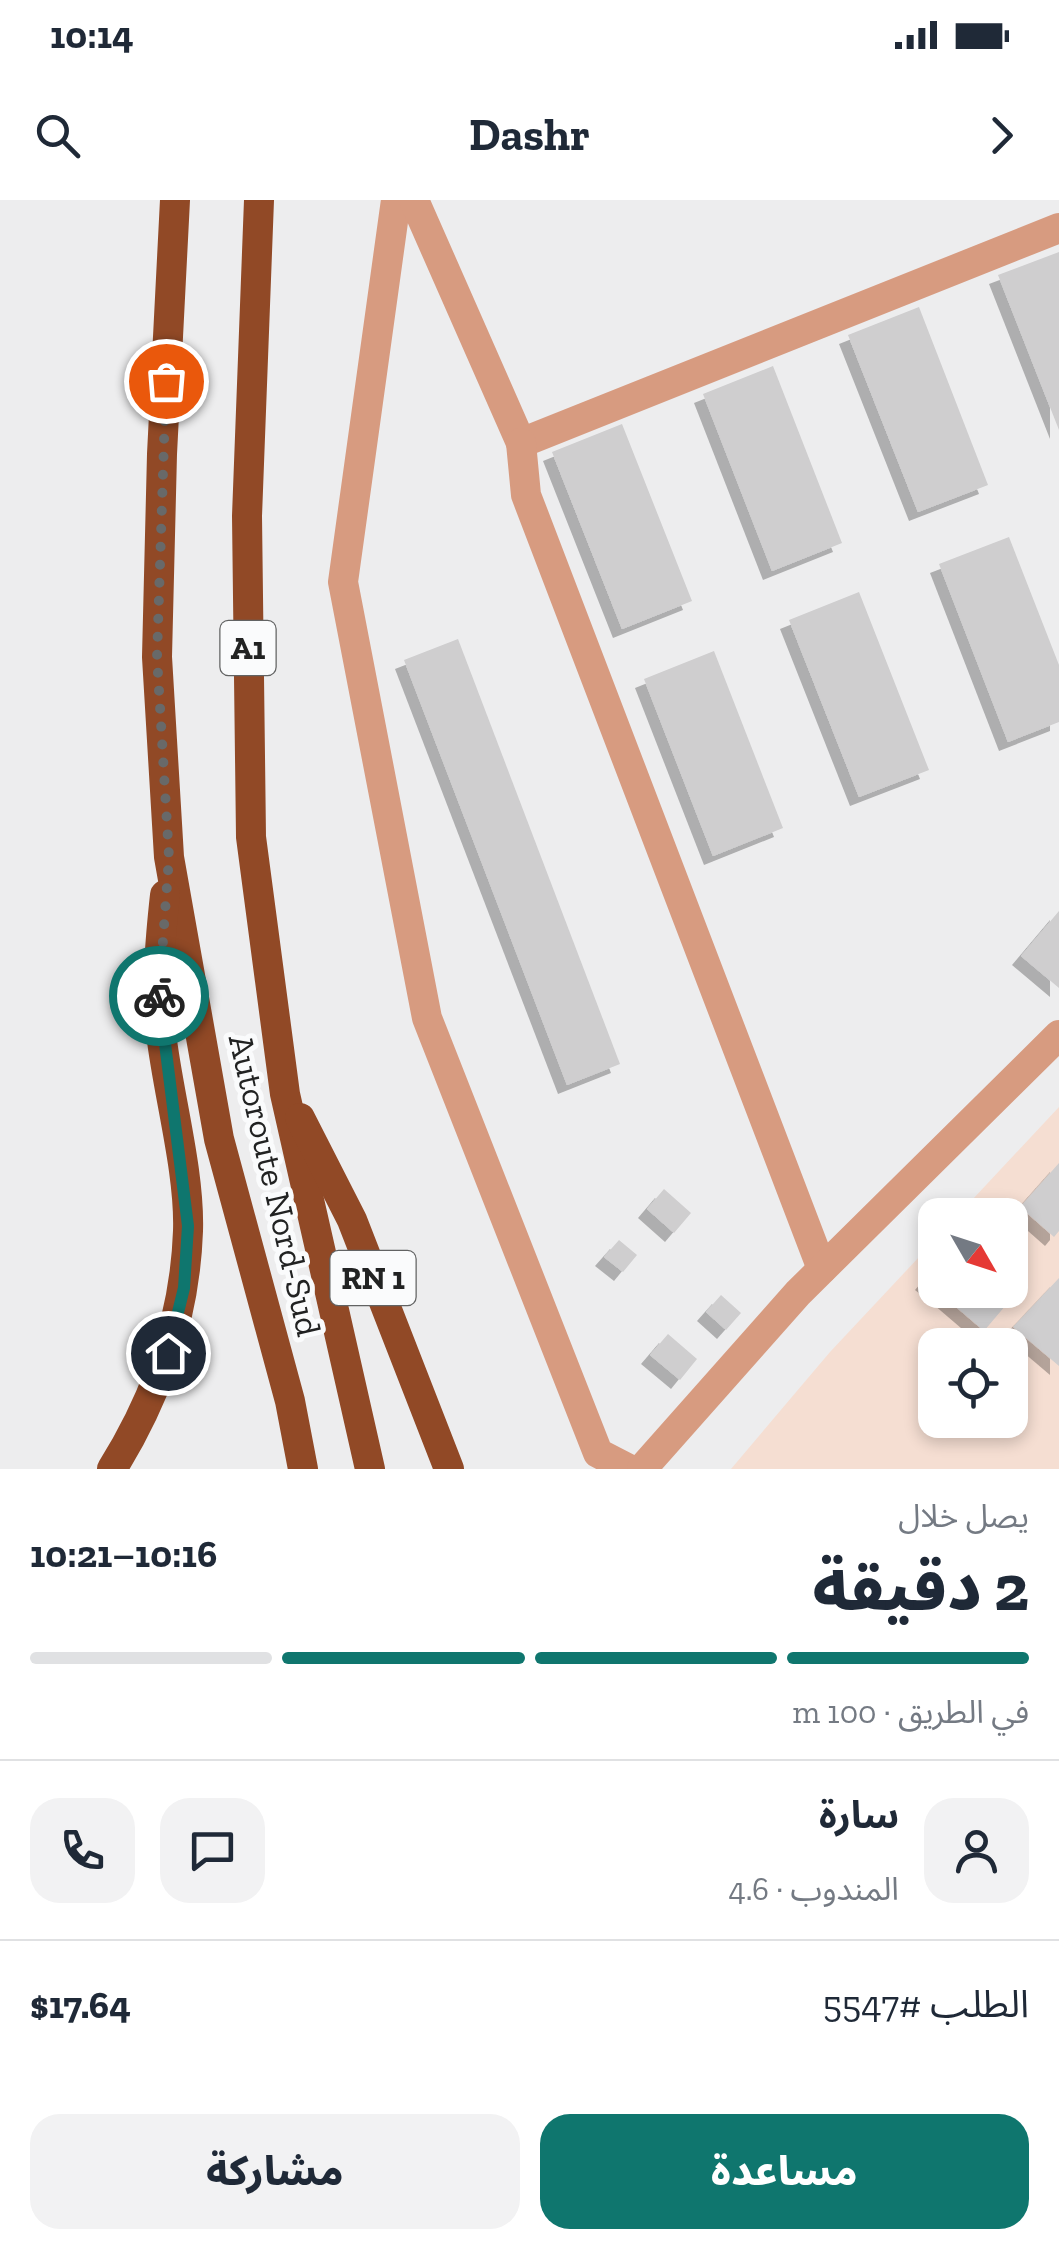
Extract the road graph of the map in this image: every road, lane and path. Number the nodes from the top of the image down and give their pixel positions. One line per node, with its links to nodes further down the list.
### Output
1 (175, 200): 7 (highway, Autoroute Nord-Sud)
2 (259, 200): 9 (highway, Autoroute Nord-Sud / A1)
3 (396, 200): 15 (lane)
4 (414, 200): 6 (lane)
5 (1059, 228): 6 (lane)
6 (521, 443): 10 (lane)
7 (169, 857): 11 (highway); 12 (highway, Autoroute Nord-Sud)
8 (1059, 1036): 10 (lane)
9 (285, 1094): 13 (highway, Autoroute Nord-Sud / A1); 14 (highway, RN 1)
10 (822, 1269): 16 (lane)
11 (112, 1469)
12 (304, 1469)
13 (370, 1469)
14 (449, 1469)
15 (629, 1469)
16 (642, 1469)

